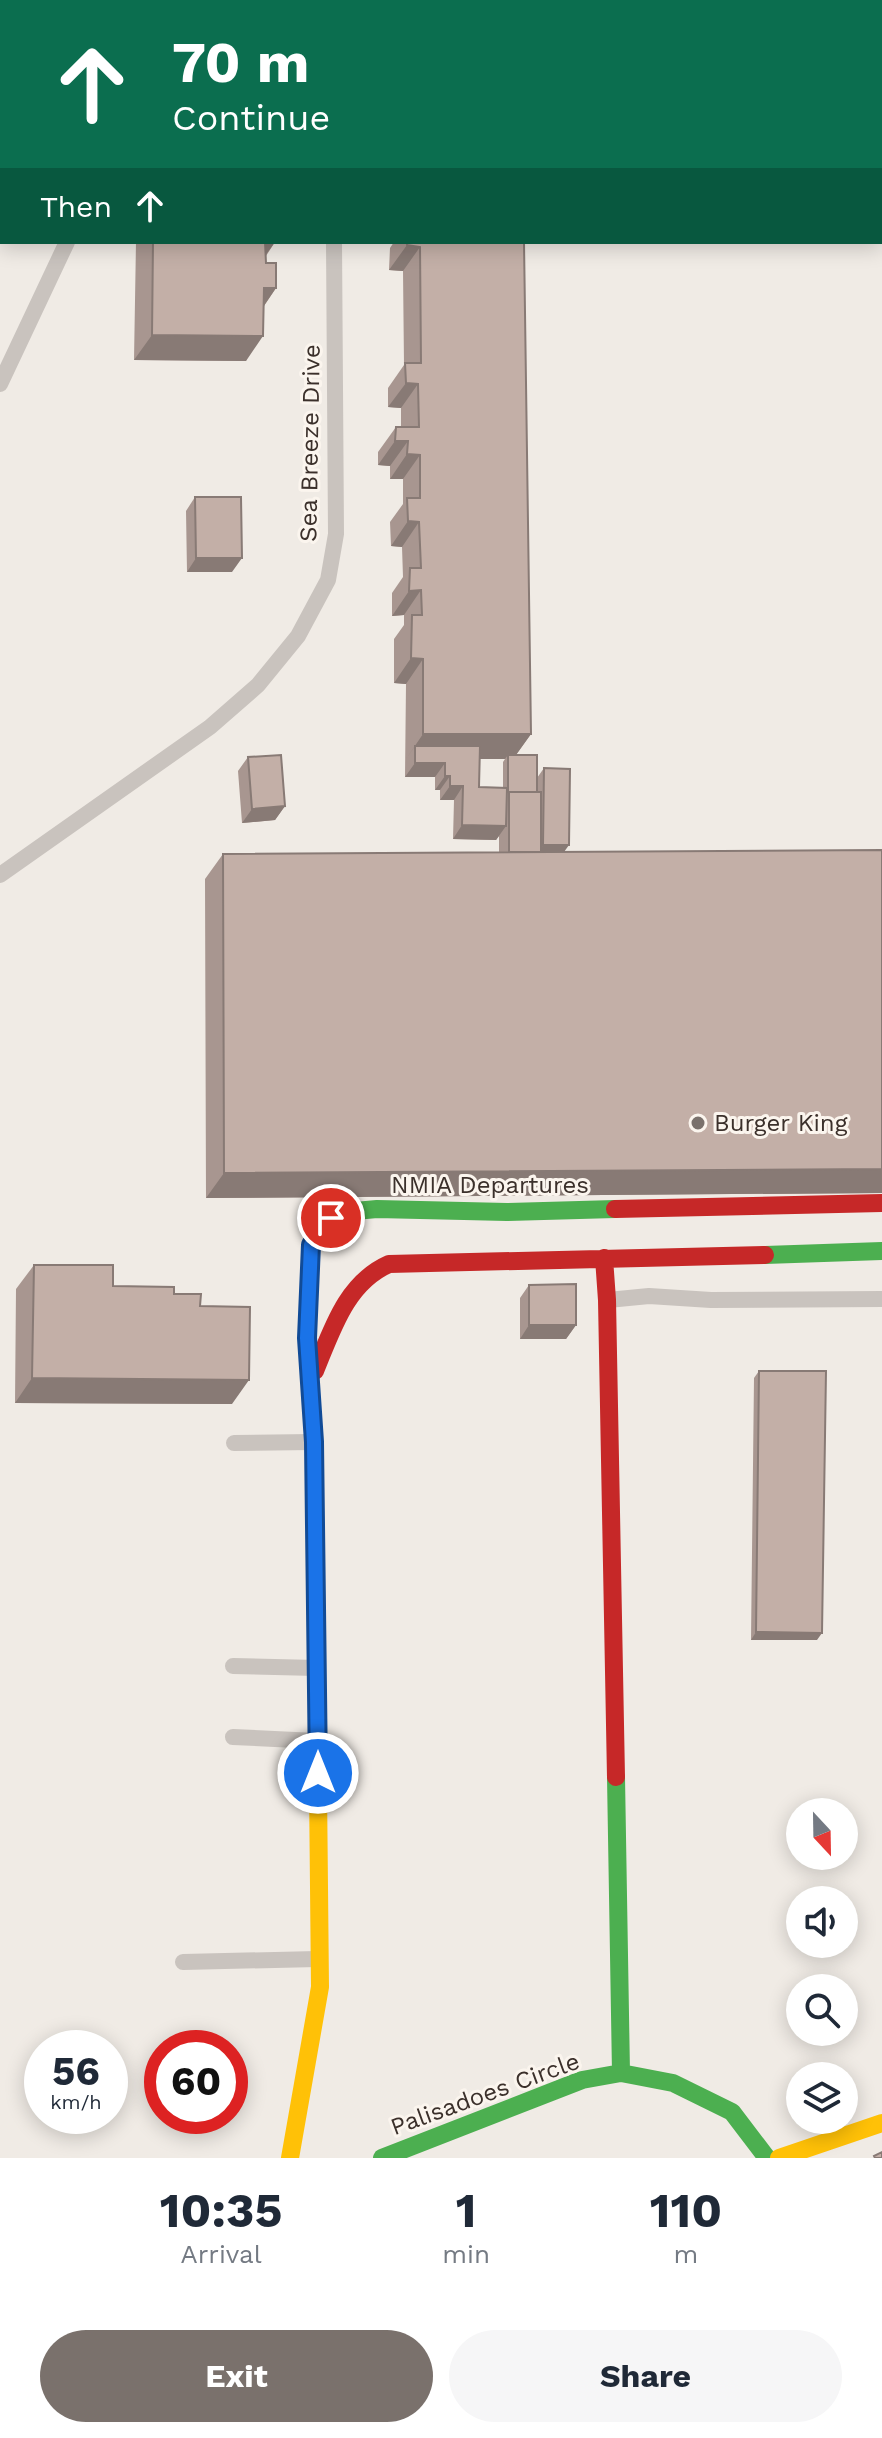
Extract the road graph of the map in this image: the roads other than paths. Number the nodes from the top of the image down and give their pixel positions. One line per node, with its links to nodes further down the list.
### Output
1 (66, 244): 3 (lane)
2 (334, 244): 4 (lane, Sea Breeze Drive)
3 (0, 384)
4 (0, 875)
5 (882, 1203): 10 (main road, NMIA Departures)
6 (882, 1251): 7 (main road)
7 (604, 1258): 9 (main road); 10 (main road)
8 (882, 1299): 9 (lane)
9 (607, 1300): 19 (main road)
10 (311, 1381): 11 (main road, NMIA Departures)
11 (314, 1436): 12 (lane); 14 (main road, NMIA Departures)
12 (234, 1443)
13 (233, 1666): 14 (lane)
14 (318, 1668): 16 (main road, NMIA Departures)
15 (233, 1737): 16 (lane)
16 (318, 1741): 17 (main road, NMIA Departures)
17 (319, 1959): 18 (lane); 21 (main road, NMIA Departures)
18 (183, 1962)
19 (621, 2073): 22 (main road, Palisadoes Circle); 23 (main road, Palisadoes Circle)
20 (882, 2123): 24 (main road)
21 (290, 2158)
22 (382, 2158)
23 (767, 2158)
24 (779, 2158)

